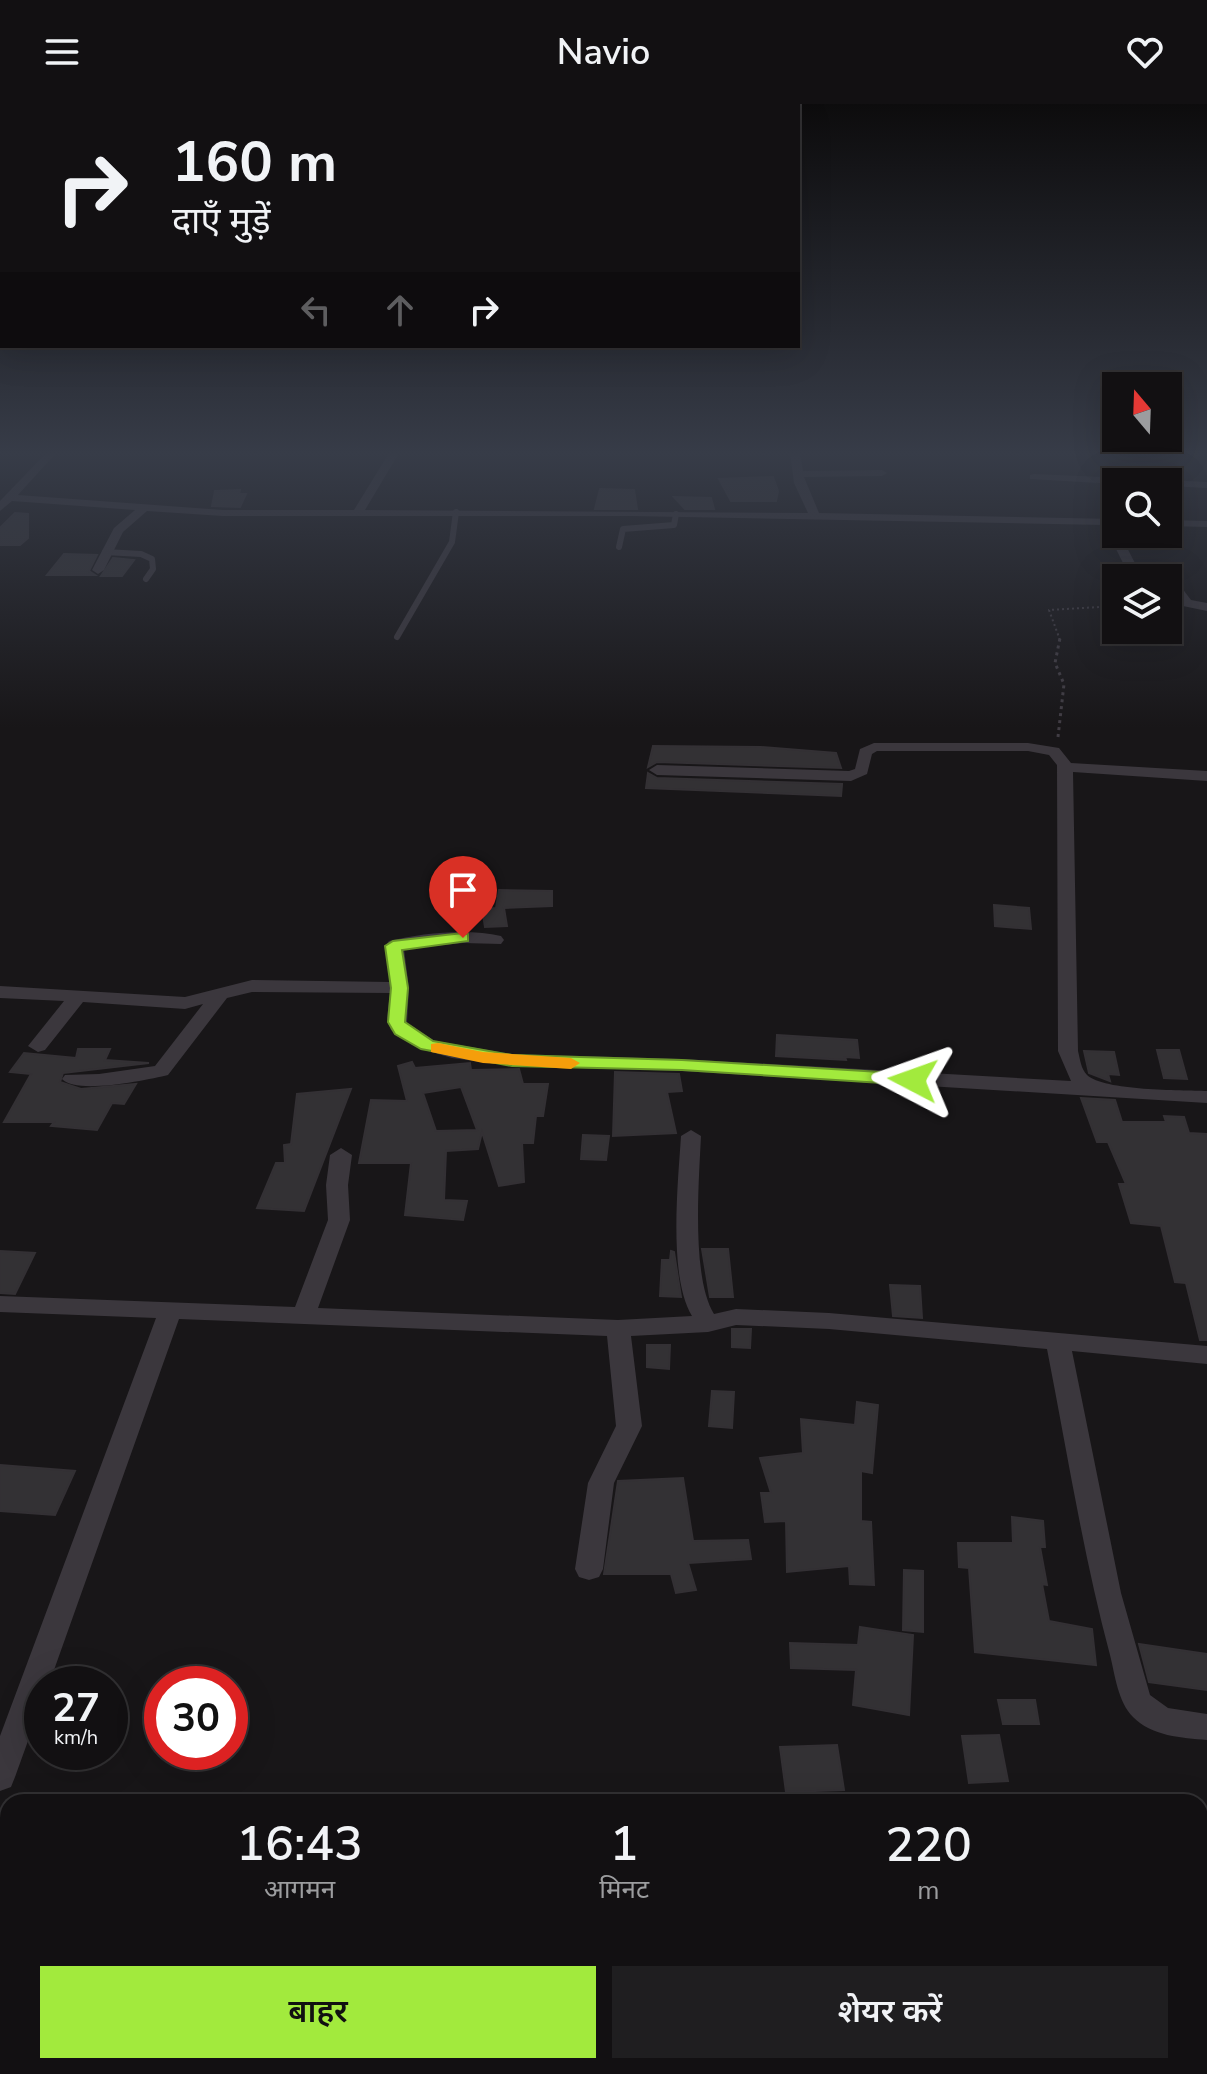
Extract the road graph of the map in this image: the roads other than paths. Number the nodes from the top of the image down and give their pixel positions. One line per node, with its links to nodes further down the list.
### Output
1 (109, 545): 3 (street)
2 (450, 545): 8 (lane)
3 (105, 552): 4 (street); 5 (lane)
4 (98, 570)
5 (146, 579)
6 (1182, 596): 7 (street)
7 (1207, 607)
8 (397, 637)
9 (1065, 767): 10 (street); 11 (street); 19 (street)
10 (657, 770)
11 (1207, 776)
12 (495, 940): 13 (street)
13 (400, 988): 16 (street); 19 (street)
14 (0, 992): 15 (street)
15 (79, 995): 16 (street); 17 (street)
16 (219, 996): 18 (street)
17 (38, 1046)
18 (72, 1079)
19 (1113, 1089): 20 (street)
20 (1207, 1097)
21 (691, 1136): 26 (street)
22 (341, 1155): 25 (street)
23 (0, 1304): 24 (street)
24 (170, 1312): 25 (street); 32 (street)
25 (303, 1318): 27 (street)
26 (708, 1324): 27 (street); 28 (street)
27 (618, 1328): 30 (street)
28 (1058, 1342): 29 (street); 31 (street)
29 (1207, 1355)
30 (589, 1569)
31 (1207, 1727)
32 (0, 1777)

